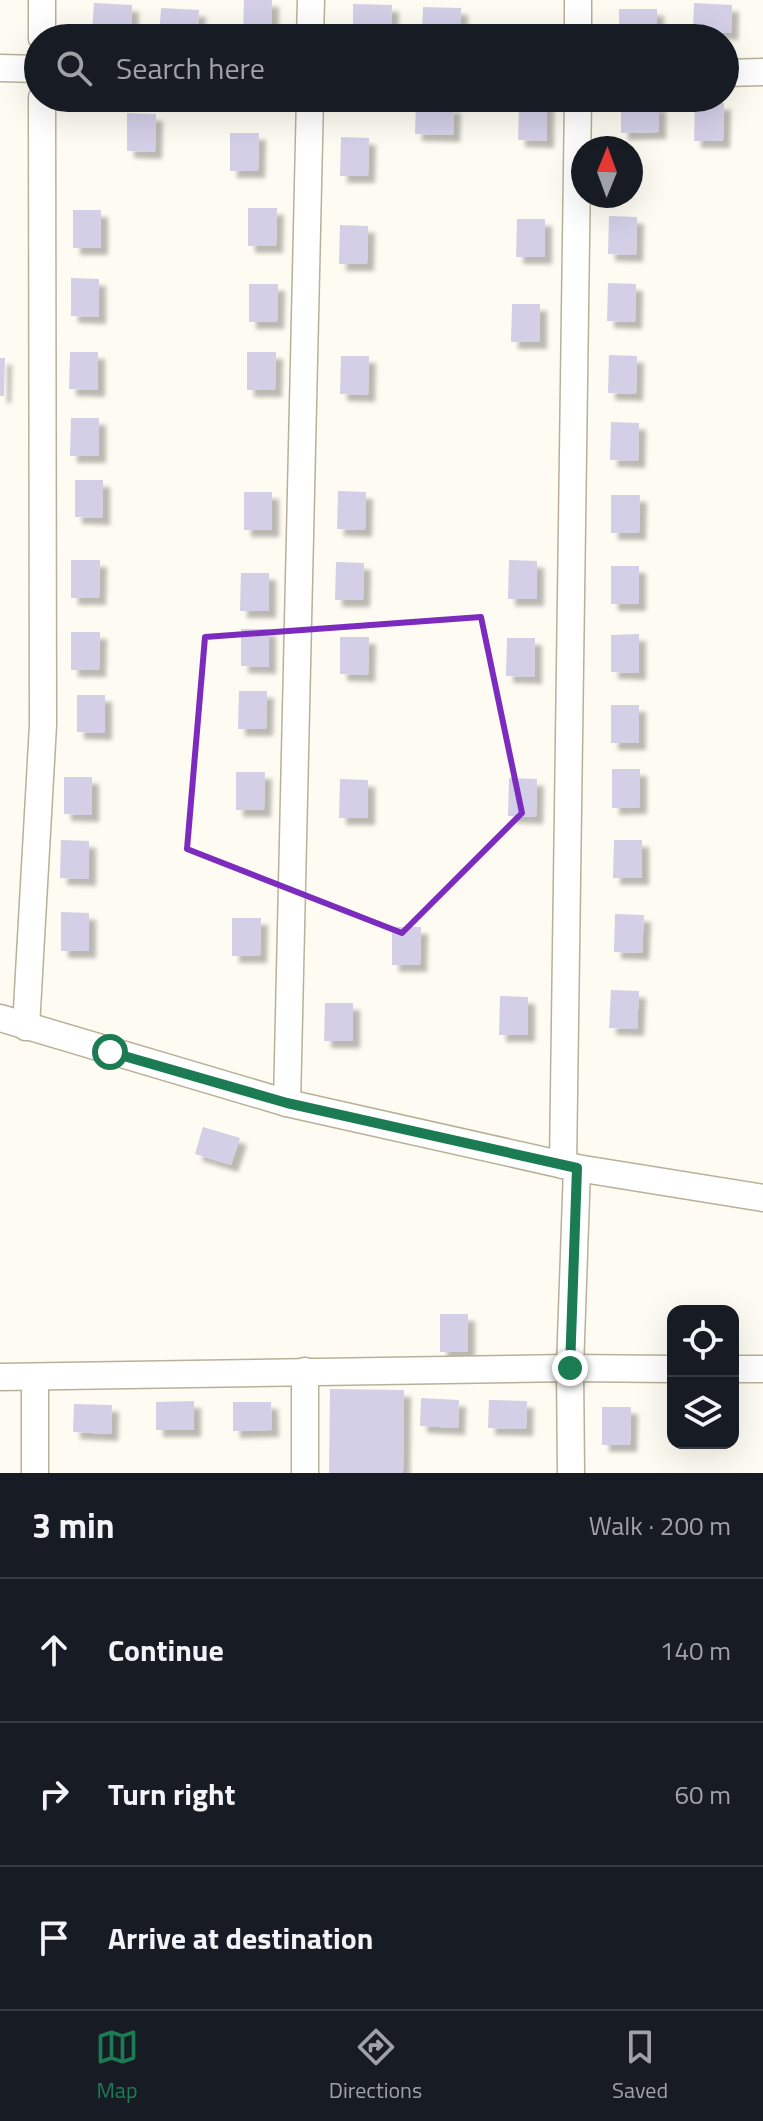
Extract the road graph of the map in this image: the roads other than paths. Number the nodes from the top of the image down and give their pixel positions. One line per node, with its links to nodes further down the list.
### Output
1 (42, 0): 4 (street)
2 (311, 0): 5 (street)
3 (578, 0): 6 (street)
4 (42, 24)
5 (310, 24)
6 (578, 24)
7 (0, 68): 8 (street)
8 (24, 69)
9 (763, 72): 10 (street)
10 (739, 73)
11 (42, 112): 15 (street)
12 (310, 112): 16 (street)
13 (578, 112): 17 (street)
14 (0, 1018): 15 (street)
15 (26, 1027): 16 (street)
16 (287, 1103): 17 (street)
17 (570, 1167): 18 (street); 19 (street)
18 (763, 1198)
19 (570, 1368): 20 (street); 23 (street); 28 (street)
20 (667, 1369)
21 (739, 1369): 22 (street)
22 (763, 1369)
23 (305, 1371): 25 (street); 27 (street)
24 (0, 1377): 25 (street)
25 (35, 1378): 26 (street)
26 (35, 1473)
27 (305, 1473)
28 (571, 1473)

